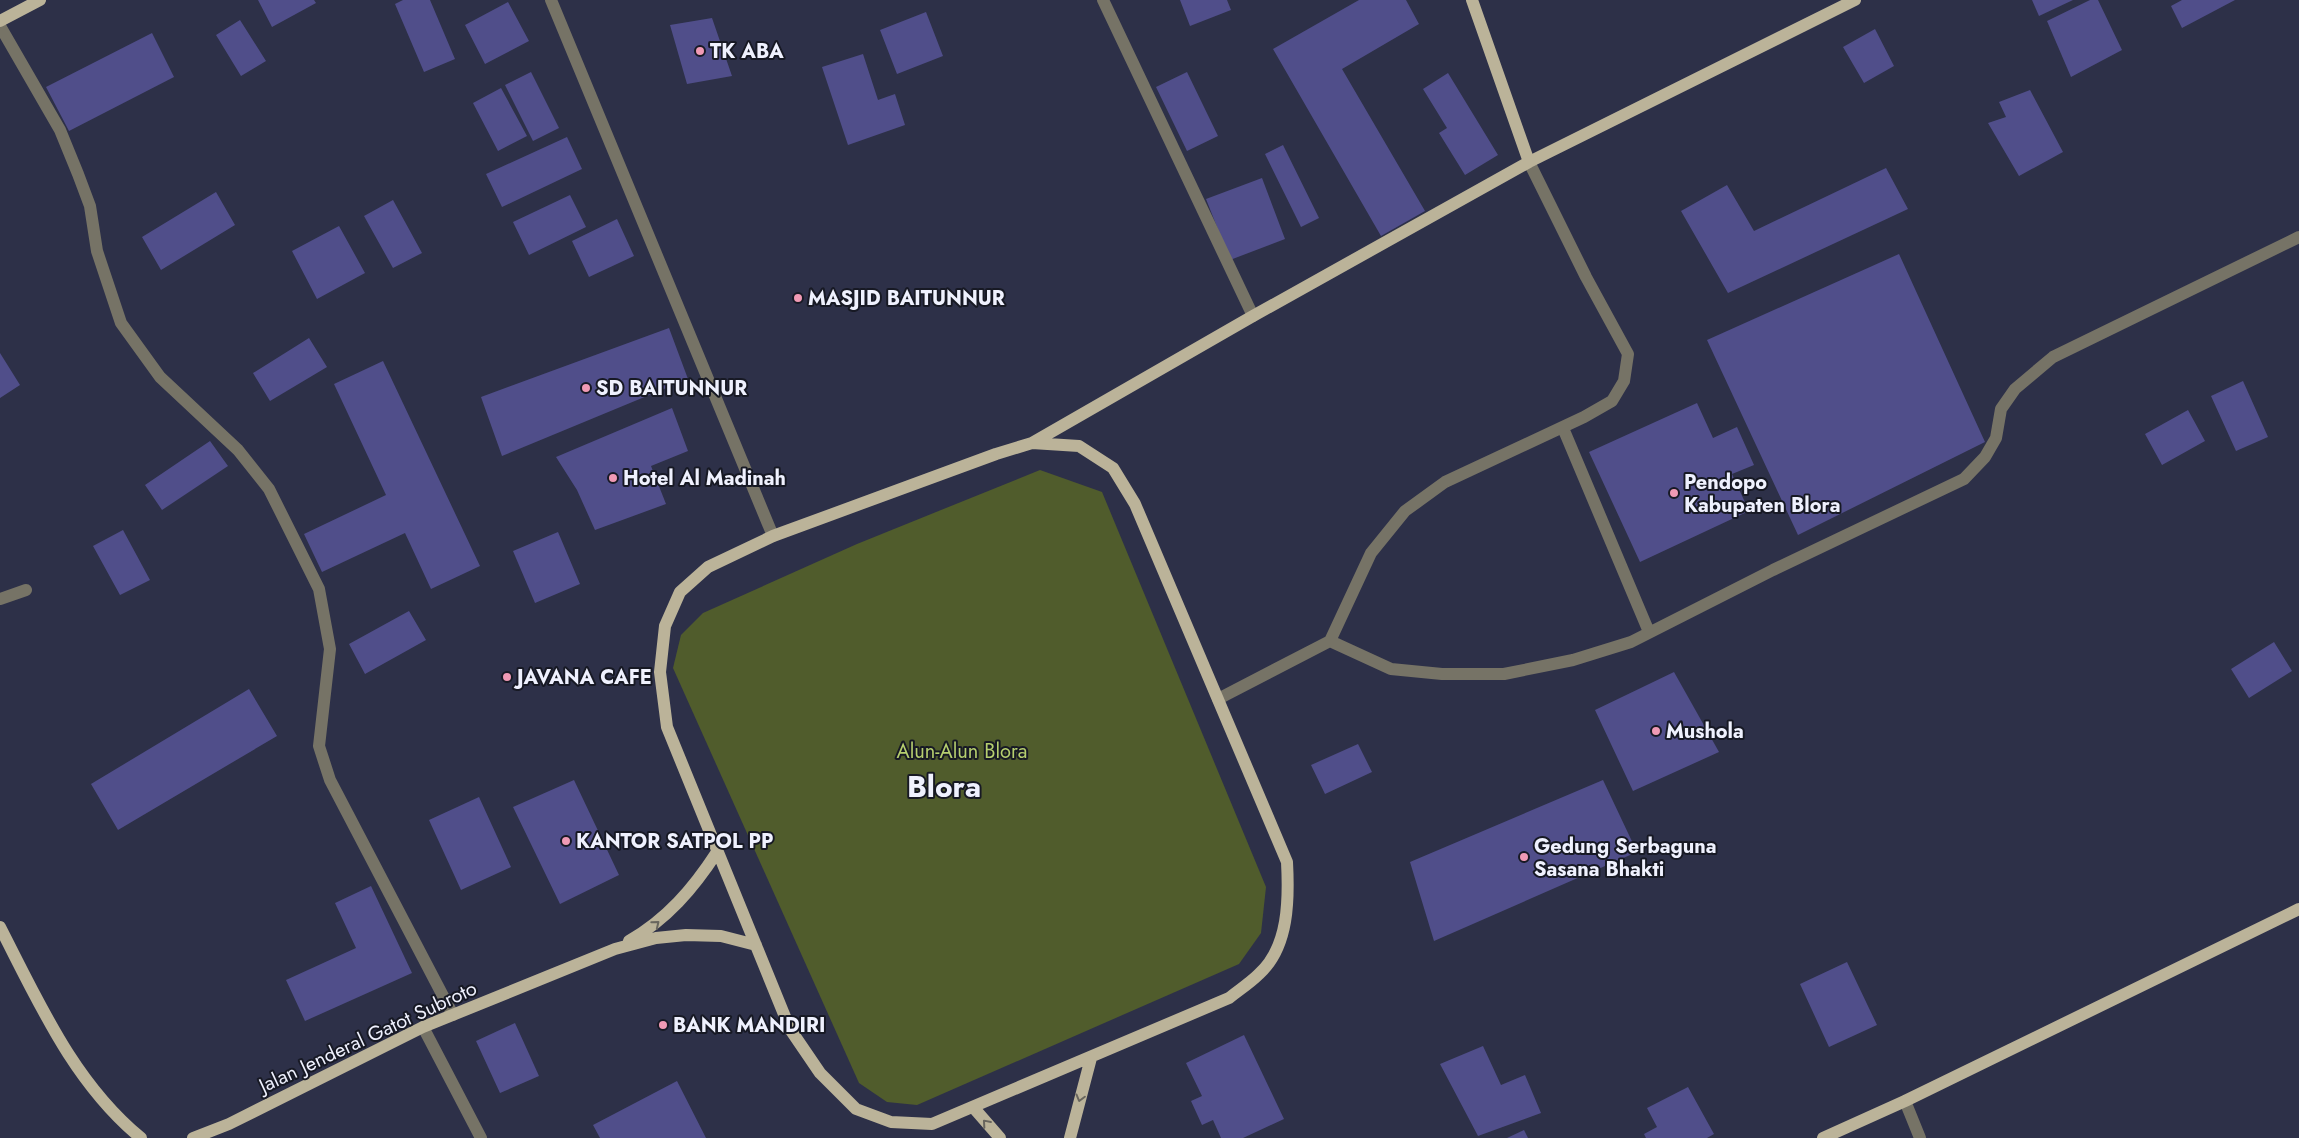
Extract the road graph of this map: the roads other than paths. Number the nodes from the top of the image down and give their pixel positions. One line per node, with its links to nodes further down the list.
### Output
1 (40, 0): 6 (main road)
2 (551, 0): 13 (street)
3 (1104, 0): 10 (street)
4 (1472, 0): 8 (main road)
5 (1855, 0): 8 (main road)
6 (0, 21)
7 (0, 26): 24 (street)
8 (1529, 162): 10 (main road); 11 (street)
9 (2299, 237): 16 (street)
10 (1253, 316): 12 (main road)
11 (1563, 428): 16 (street); 17 (street)
12 (1032, 443): 13 (main road); 18 (main road)
13 (773, 536): 19 (main road)
14 (26, 590): 15 (street)
15 (0, 599)
16 (1649, 632): 17 (street)
17 (1330, 641): 18 (street)
18 (1218, 699): 26 (main road)
19 (718, 852): 22 (main road); 23 (main road, one-way to 19)
20 (2299, 909): 27 (main road)
21 (0, 927): 29 (main road)
22 (756, 945): 23 (main road); 28 (main road)
23 (615, 949): 24 (main road, Jalan Jenderal Gatot Subroto)
24 (453, 1014): 25 (main road, Jalan Jenderal Gatot Subroto)
25 (423, 1027): 30 (main road, Jalan Jenderal Gatot Subroto); 31 (street)
26 (1091, 1058): 28 (main road); 33 (main road, one-way to 33)
27 (1905, 1101): 34 (main road); 35 (street)
28 (972, 1107): 32 (main road, one-way to 28)
29 (141, 1138)
30 (193, 1138)
31 (481, 1138)
32 (1000, 1138)
33 (1070, 1138)
34 (1823, 1138)
35 (1920, 1138)

